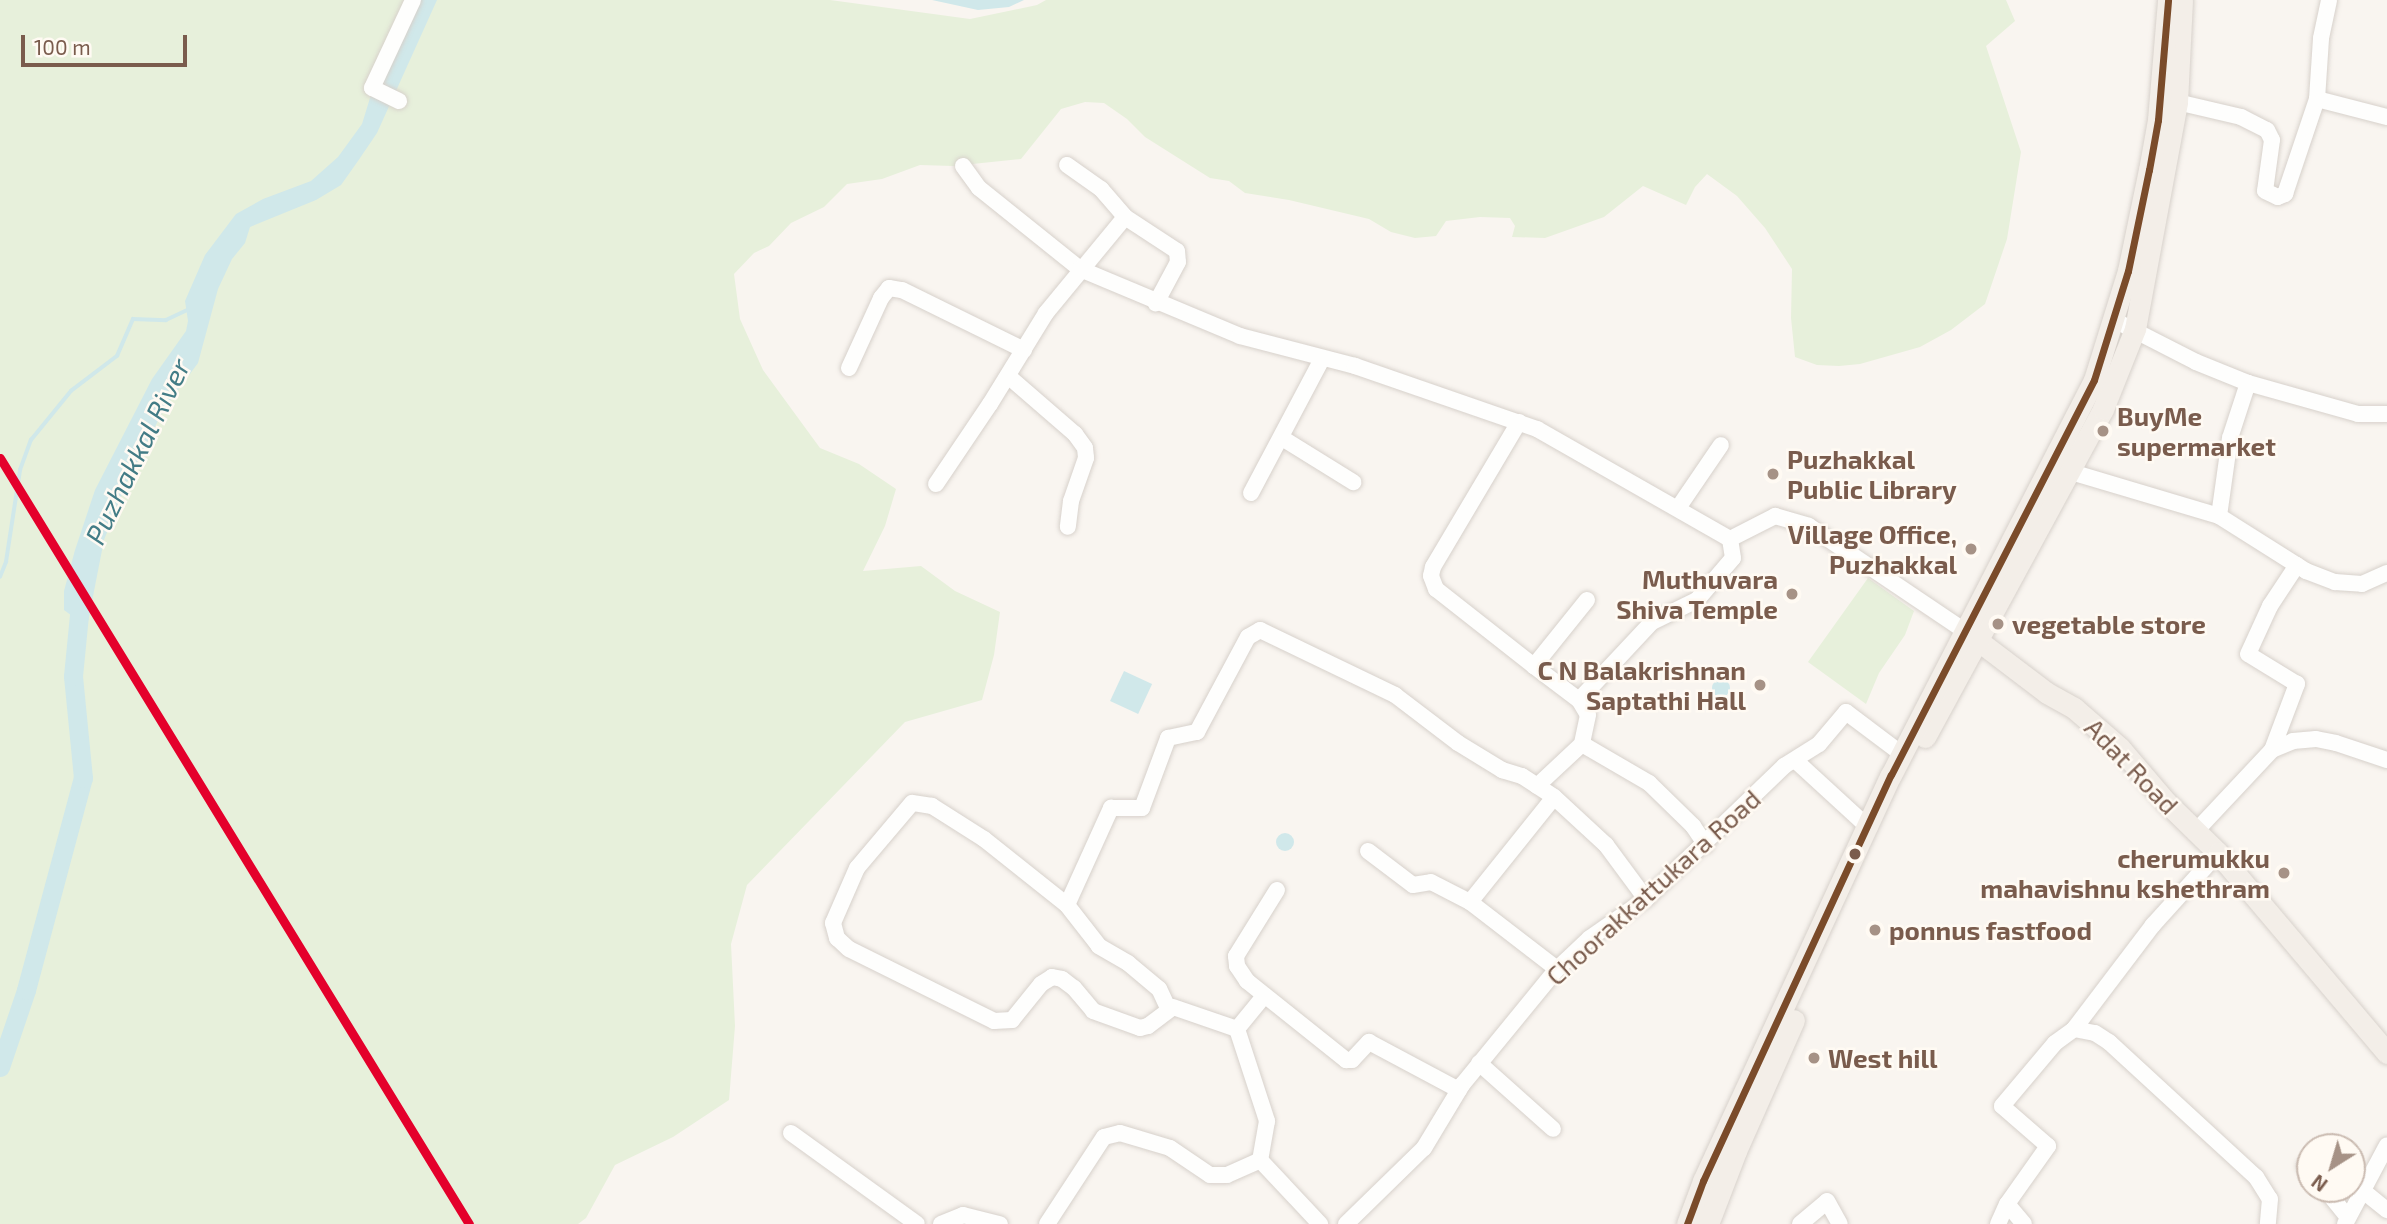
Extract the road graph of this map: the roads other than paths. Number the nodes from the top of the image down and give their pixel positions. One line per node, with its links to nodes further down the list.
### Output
1 (413, 0): 6 (street)
2 (2168, 0): 14 (main road)
3 (2182, 0): 7 (main road)
4 (2329, 0): 5 (street)
5 (2317, 99): 7 (street); 8 (street)
6 (396, 100)
7 (2177, 102): 15 (main road)
8 (2387, 117)
9 (1067, 165): 11 (street)
10 (963, 166): 12 (street)
11 (1125, 217): 12 (street); 13 (street)
12 (1080, 269): 13 (street); 16 (street)
13 (1156, 303): 17 (street)
14 (2114, 320): 15 (street); 36 (main road)
15 (2135, 329): 20 (street); 25 (main road)
16 (1024, 350): 18 (street); 19 (street)
17 (1322, 359): 22 (street); 23 (street)
18 (849, 368)
19 (1008, 376): 27 (street); 31 (street)
20 (2248, 383): 21 (street); 30 (street)
21 (2387, 414)
22 (1519, 422): 29 (street); 37 (street)
23 (1282, 438): 26 (street); 28 (street)
24 (1721, 445): 29 (street)
25 (2068, 471): 30 (street); 36 (main road)
26 (1353, 482)
27 (936, 484)
28 (1251, 493)
29 (1678, 508): 32 (street)
30 (2219, 516): 33 (street)
31 (1068, 527)
32 (1730, 539): 36 (street); 38 (street)
33 (2297, 565): 34 (street); 40 (street)
34 (2387, 573)
35 (1587, 600): 37 (street)
36 (1970, 634): 41 (main road); 47 (main road, Adat Road); 81 (main road)
37 (1534, 666): 38 (street)
38 (1579, 700): 39 (street)
39 (1582, 744): 44 (street); 48 (street)
40 (2272, 750): 42 (street); 47 (street)
41 (1902, 754): 43 (street, Choorakkattukara Road); 46 (main road)
42 (2387, 760)
43 (1796, 761): 46 (street); 48 (street, Choorakkattukara Road)
44 (1538, 786): 45 (street); 54 (street)
45 (1554, 797): 52 (street); 53 (street)
46 (1869, 828): 80 (main road)
47 (2196, 831): 50 (main road, Adat Road)
48 (1706, 845): 52 (street, Choorakkattukara Road)
49 (1368, 851): 53 (street)
50 (2218, 853): 59 (street); 60 (main road, Adat Road)
51 (1277, 890): 56 (street)
52 (1646, 899): 55 (street, Choorakkattukara Road)
53 (1470, 902): 55 (street)
54 (1067, 905): 57 (street); 57 (street)
55 (1557, 969): 61 (street, Choorakkattukara Road)
56 (1264, 996): 58 (street); 62 (street)
57 (1168, 1008): 58 (street)
58 (1237, 1030): 66 (street)
59 (2074, 1030): 71 (street); 86 (street)
60 (2387, 1054)
61 (1479, 1063): 62 (street, Choorakkattukara Road); 63 (street)
62 (1459, 1090): 79 (street, Choorakkattukara Road)
63 (1553, 1129)
64 (791, 1133): 74 (street)
65 (2387, 1144): 67 (street)
66 (1259, 1160): 77 (street); 78 (street)
67 (2366, 1183)
68 (2366, 1193): 72 (street)
69 (2335, 1203): 73 (street)
70 (2356, 1203): 73 (street)
71 (2007, 1204): 84 (street); 85 (street)
72 (2387, 1210)
73 (2347, 1220)
74 (917, 1224)
75 (941, 1224): 76 (street)
76 (1000, 1224)
77 (1047, 1224)
78 (1320, 1224)
79 (1346, 1224)
80 (1687, 1224)
81 (1708, 1224)
82 (1800, 1224): 83 (street)
83 (1840, 1224)
84 (1998, 1224)
85 (2025, 1224)
86 (2268, 1224)

